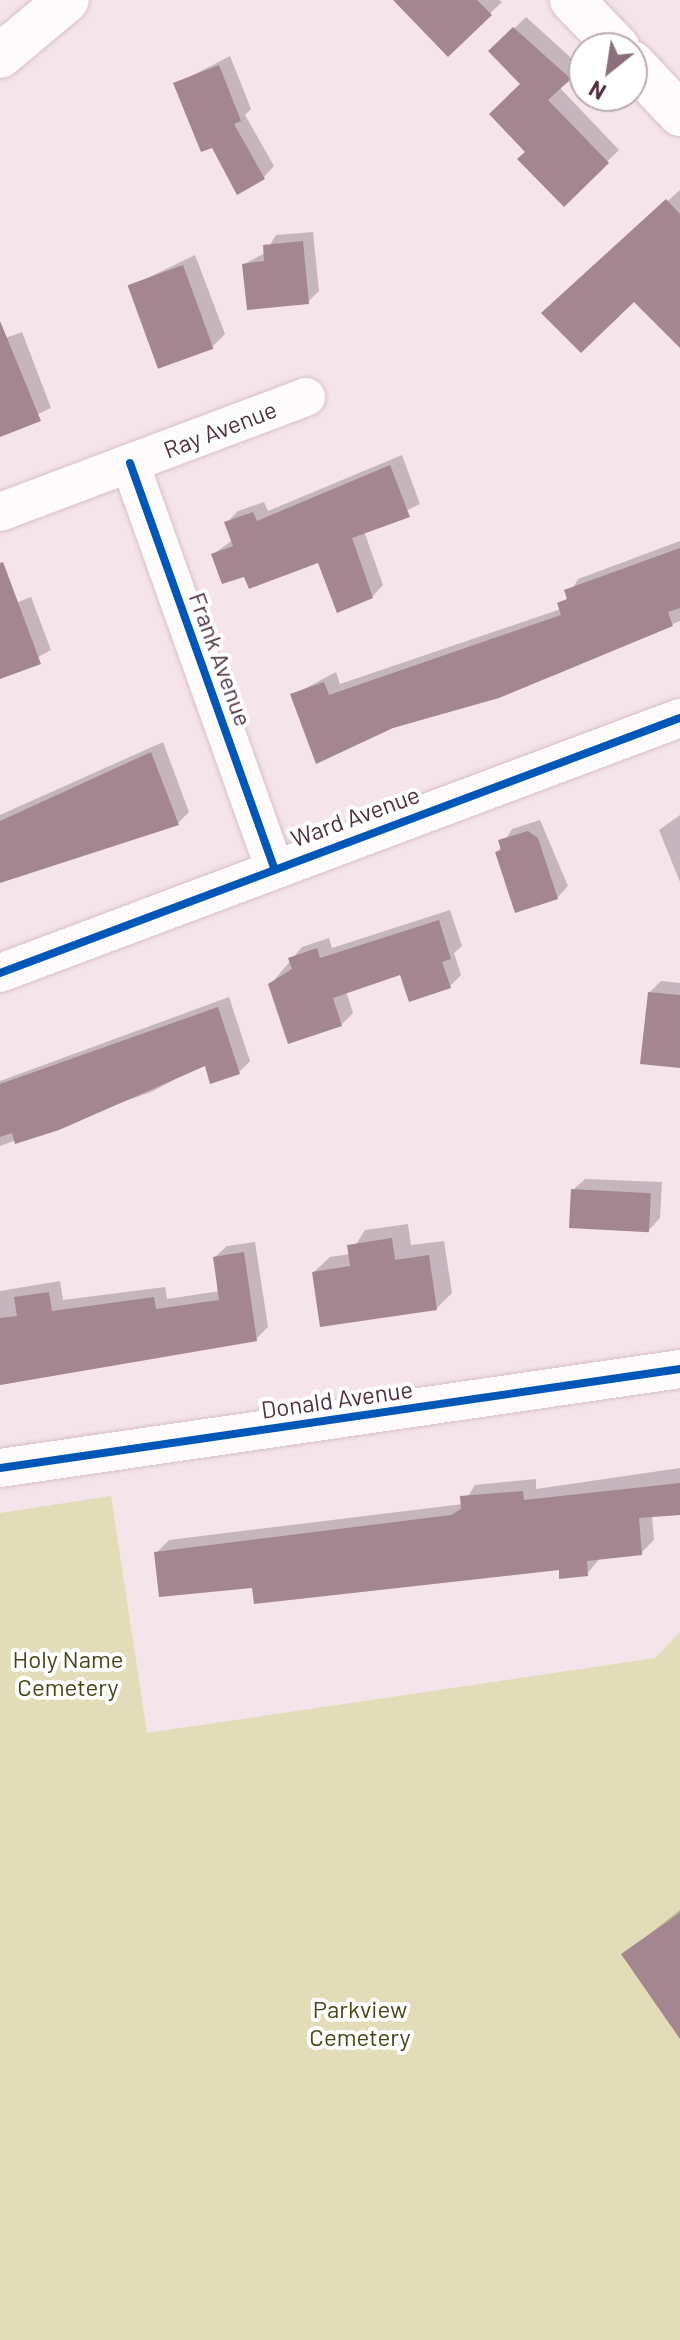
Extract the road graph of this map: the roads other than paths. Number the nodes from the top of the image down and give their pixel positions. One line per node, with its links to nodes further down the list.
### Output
1 (67, 0): 4 (main road)
2 (572, 0): 3 (main road)
3 (603, 32)
4 (0, 56)
5 (648, 80): 6 (main road)
6 (680, 114)
7 (306, 397): 8 (street, Ray Avenue)
8 (130, 463): 9 (street, Ray Avenue); 11 (street, Frank Avenue)
9 (0, 512)
10 (680, 718): 11 (street, Ward Avenue)
11 (274, 868): 12 (street, Ward Avenue)
12 (0, 973)
13 (680, 1369): 14 (street, Donald Avenue)
14 (0, 1468)

